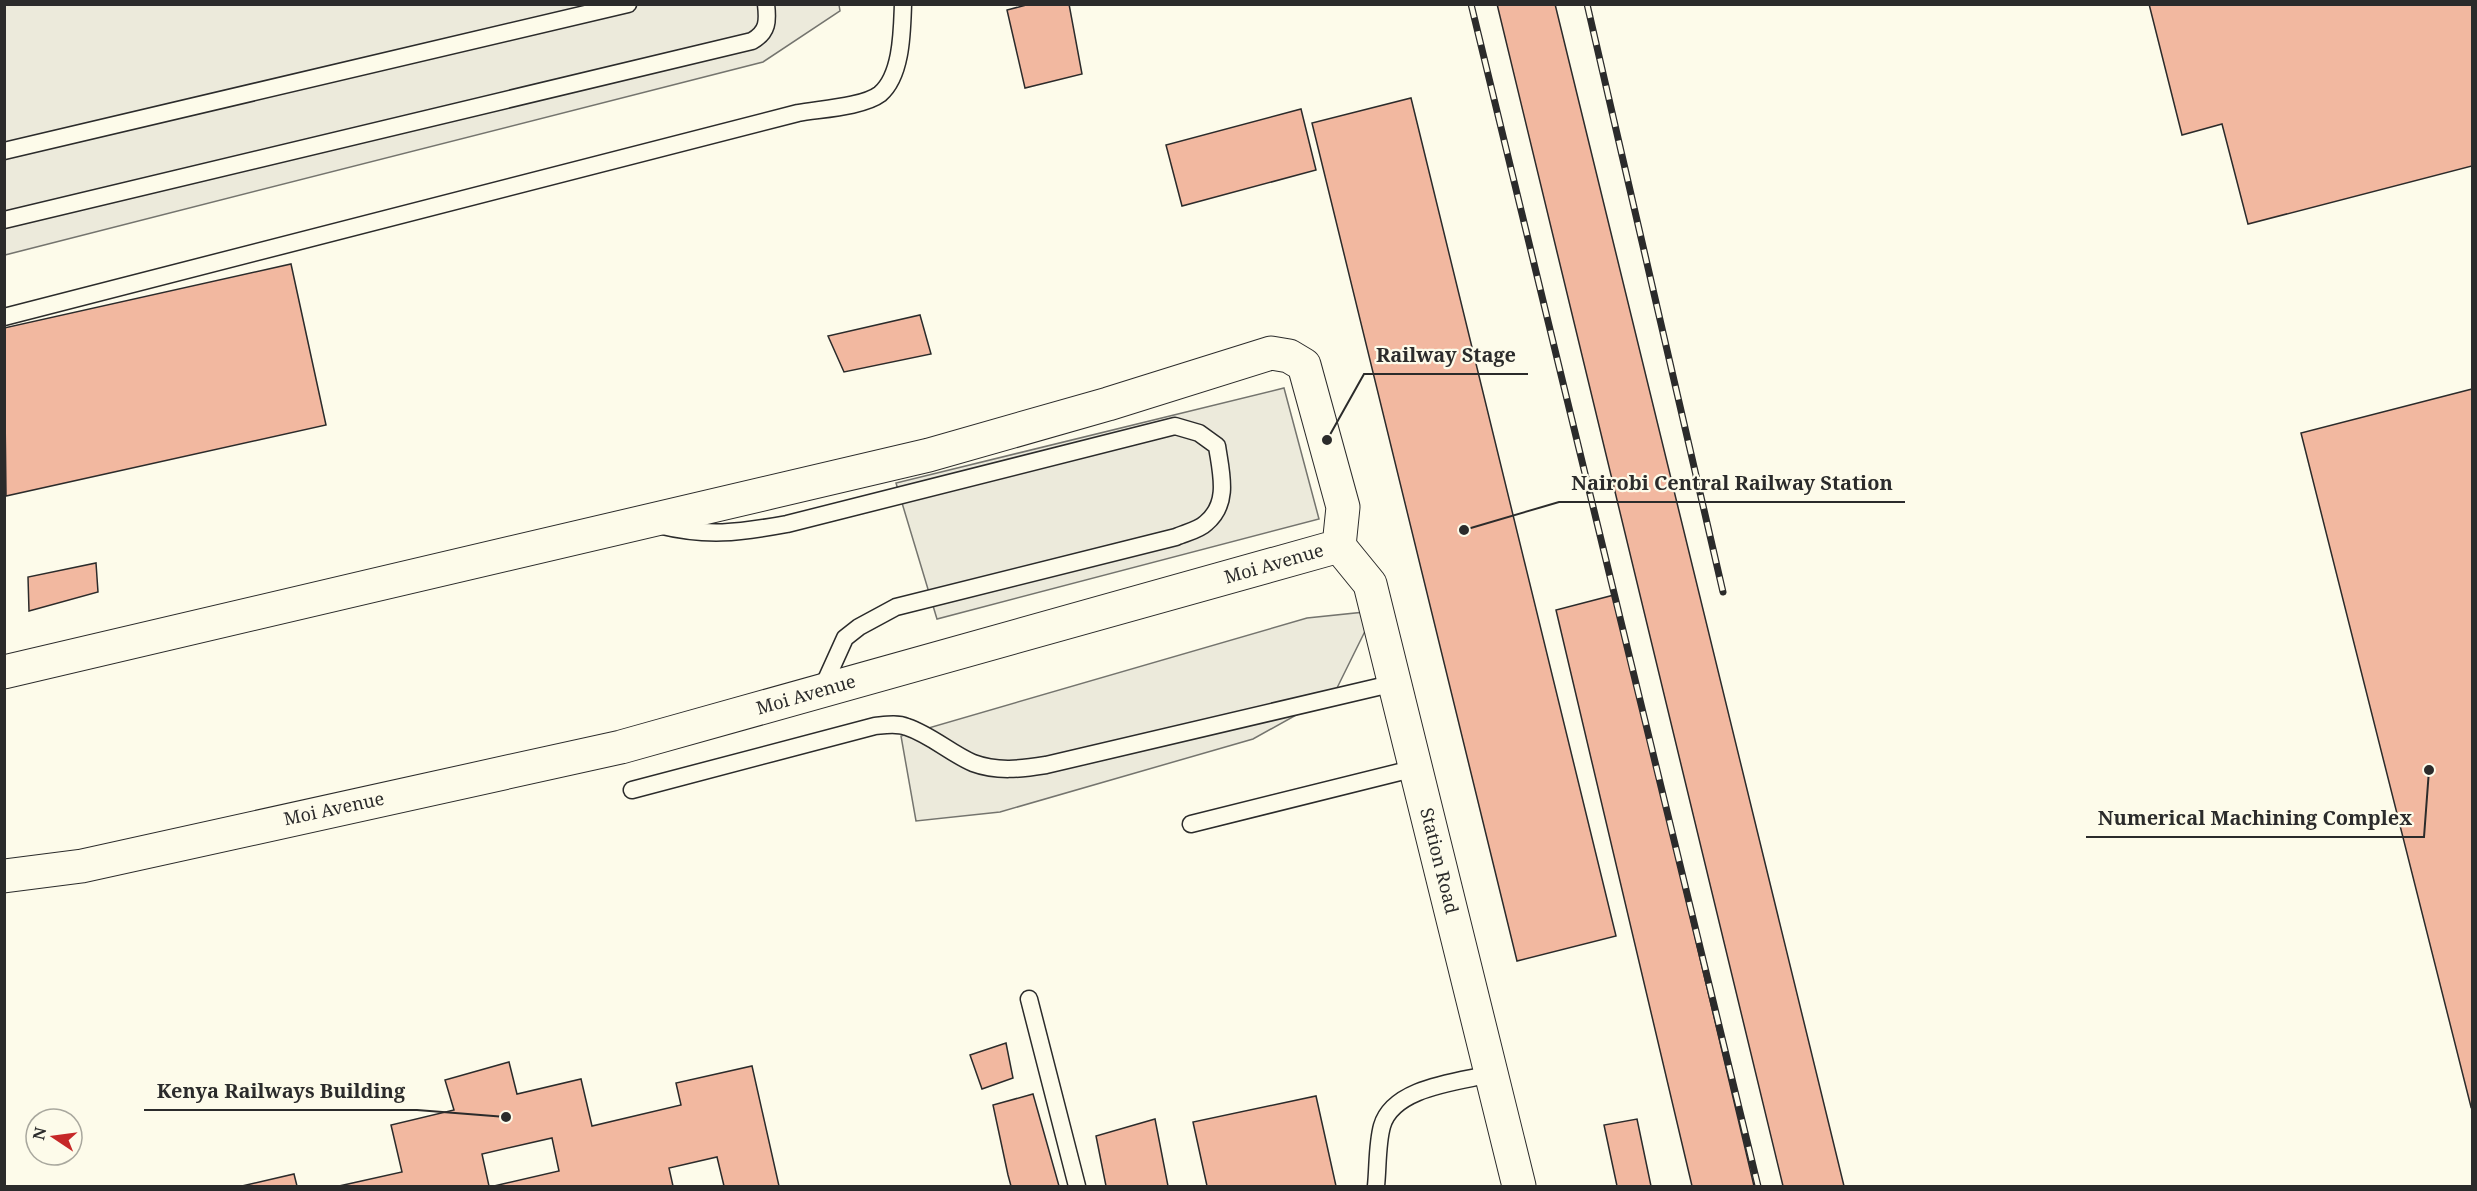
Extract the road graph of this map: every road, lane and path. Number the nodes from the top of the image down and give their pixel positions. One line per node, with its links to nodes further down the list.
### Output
1 (628, 4): 4 (lane)
2 (766, 4): 5 (lane)
3 (903, 4): 6 (lane)
4 (4, 151)
5 (4, 220)
6 (4, 317)
7 (646, 521): 8 (street, Moi Avenue); 9 (street, Moi Avenue); 11 (lane)
8 (1339, 546): 10 (street, Station Road); 11 (street, Moi Avenue)
9 (4, 672)
10 (1395, 682): 12 (street, Station Road); 13 (lane)
11 (821, 691): 15 (street, Moi Avenue)
12 (1416, 768): 14 (lane); 17 (street, Station Road)
13 (632, 790)
14 (1191, 824)
15 (4, 876)
16 (1029, 999): 18 (lane)
17 (1491, 1074): 19 (lane); 20 (street, Station Road)
18 (1077, 1186)
19 (1376, 1186)
20 (1520, 1186)

